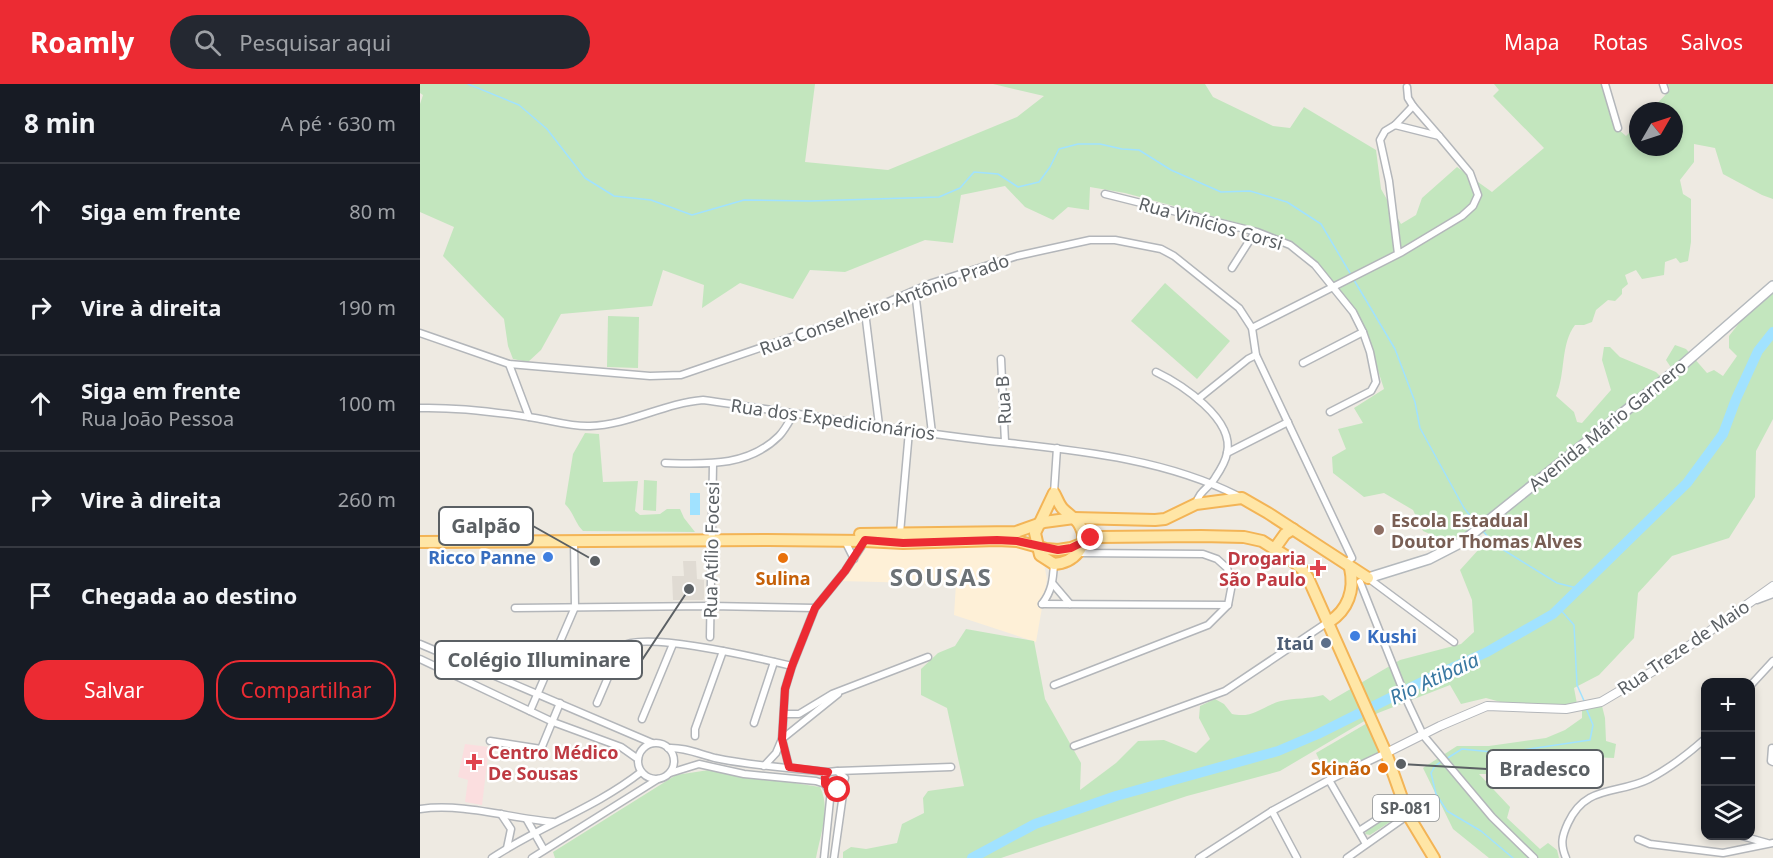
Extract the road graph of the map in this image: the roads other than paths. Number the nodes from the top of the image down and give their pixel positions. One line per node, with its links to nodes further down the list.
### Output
1 (1605, 84): 5 (street)
2 (1407, 87): 3 (street)
3 (1413, 106): 4 (street); 6 (street)
4 (1395, 125): 6 (street); 9 (street)
5 (1618, 128)
6 (1439, 136): 9 (street)
7 (1105, 194): 8 (street, Rua Vinícios Corsi)
8 (1255, 232): 10 (street); 12 (street, Rua Vinícios Corsi)
9 (1398, 254): 12 (street)
10 (1232, 268)
11 (1773, 286): 57 (main road, Avenida Mário Garnero)
12 (1331, 287): 15 (street); 16 (street, Rua Vinícios Corsi)
13 (915, 291): 14 (street, Rua Conselheiro Antônio Prado); 15 (street, Rua Conselheiro Antônio Prado); 31 (street)
14 (865, 312): 21 (street, Rua Conselheiro Antônio Prado); 29 (street)
15 (1251, 328): 18 (street, Rua Conselheiro Antônio Prado)
16 (1363, 332): 20 (street); 25 (street, Rua Vinícios Corsi)
17 (420, 333): 21 (street, Rua Conselheiro Antônio Prado)
18 (1256, 355): 23 (street); 28 (street, Rua Conselheiro Antônio Prado)
19 (1001, 359): 32 (street, Rua B)
20 (1303, 363)
21 (509, 364): 27 (street)
22 (1156, 372): 23 (street)
23 (1198, 399): 34 (street)
24 (420, 408): 27 (street, Rua dos Expedicionários)
25 (1330, 412)
26 (794, 413): 27 (street, Rua dos Expedicionários); 29 (street, Rua dos Expedicionários); 36 (street)
27 (529, 417)
28 (1288, 422): 34 (street); 55 (street, Rua Conselheiro Antônio Prado)
29 (879, 425): 30 (street, Rua dos Expedicionários)
30 (909, 431): 31 (street, Rua dos Expedicionários); 44 (street)
31 (932, 433): 32 (street, Rua dos Expedicionários)
32 (1005, 442): 33 (street, Rua dos Expedicionários)
33 (1057, 448): 37 (street, Rua dos Expedicionários); 38 (street)
34 (1227, 453): 37 (street)
35 (665, 463): 36 (street)
36 (713, 464): 46 (street, Rua Atílio Focesi)
37 (1209, 484): 39 (street, Rua dos Expedicionários); 40 (street)
38 (1054, 493): 41 (main road); 42 (main road)
39 (1242, 498): 40 (main road); 43 (main road)
40 (1196, 504): 41 (main road)
41 (1074, 518): 42 (main road); 52 (main road)
42 (1038, 526): 44 (main road); 51 (main road)
43 (1293, 530): 53 (main road); 55 (main road)
44 (900, 533): 46 (main road)
45 (420, 535): 46 (main road)
46 (712, 538): 48 (main road); 49 (main road); 64 (street, Rua Atílio Focesi)
47 (865, 540): 49 (main road); 51 (main road); 54 (street)
48 (574, 541): 50 (main road); 65 (street)
49 (844, 541): 54 (street)
50 (420, 542)
51 (1037, 546): 52 (main road); 56 (main road)
52 (1081, 548): 53 (main road); 56 (main road); 63 (street)
53 (1275, 548): 68 (main road)
54 (854, 559): 67 (street)
55 (1349, 563): 57 (main road); 57 (main road)
56 (1054, 564): 58 (street)
57 (1360, 582): 68 (main road); 70 (street); 90 (street)
58 (1053, 584): 62 (street); 62 (street)
59 (1773, 586): 61 (street, Rua Treze de Maio)
60 (1773, 594): 61 (street)
61 (1752, 601): 90 (street, Rua Treze de Maio)
62 (1070, 605): 63 (street)
63 (1228, 605): 80 (street)
64 (710, 606): 65 (street); 67 (street); 69 (street, Rua Atílio Focesi)
65 (575, 607): 66 (street); 82 (street)
66 (515, 608)
67 (815, 608): 78 (street)
68 (1329, 622): 96 (street); 99 (main road)
69 (710, 637)
70 (1454, 642)
71 (420, 644): 82 (street)
72 (673, 644): 73 (street); 84 (street); 87 (street)
73 (723, 651): 77 (street); 91 (street)
74 (928, 657): 81 (street)
75 (420, 659): 85 (street)
76 (1773, 661): 79 (street)
77 (774, 662): 78 (street); 89 (street)
78 (792, 666): 86 (street)
79 (1755, 681)
80 (1054, 685)
81 (840, 692): 86 (street); 92 (street)
82 (537, 694): 83 (street); 85 (street)
83 (560, 703): 88 (street); 95 (street)
84 (597, 703)
85 (530, 711): 88 (street)
86 (784, 714): 92 (street)
87 (642, 719)
88 (553, 722): 93 (street); 100 (street)
89 (754, 723)
90 (1423, 735): 99 (street, Rua Treze de Maio); 140 (street)
91 (695, 736)
92 (782, 739): 102 (street); 103 (street)
93 (490, 741)
94 (1701, 742): 141 (street)
95 (652, 743): 97 (street); 100 (street)
96 (1074, 746)
97 (668, 748): 102 (street); 109 (street)
98 (1772, 748): 101 (street)
99 (1386, 753): 111 (street); 115 (main road, SP-081)
100 (638, 759): 107 (street)
101 (1773, 762)
102 (764, 766): 103 (street)
103 (789, 767): 108 (street)
104 (951, 767): 106 (street)
105 (837, 771): 106 (street); 108 (street); 113 (street)
106 (869, 771): 113 (street)
107 (641, 772): 110 (street); 121 (street)
108 (828, 772): 112 (street)
109 (670, 773): 110 (street); 112 (street)
110 (658, 779): 131 (street)
111 (1329, 780): 117 (street); 122 (street)
112 (825, 784): 114 (street)
113 (844, 784): 114 (street); 135 (street)
114 (831, 790): 134 (street)
115 (1404, 802): 119 (main road, SP-081); 122 (street)
116 (420, 808): 118 (street)
117 (1272, 811): 136 (street); 137 (street)
118 (501, 814): 120 (street); 129 (street)
119 (1408, 815): 127 (street); 139 (main road, SP-081)
120 (527, 820): 121 (street); 123 (street)
121 (556, 822): 123 (street)
122 (1359, 831): 127 (street)
123 (536, 832): 129 (street); 131 (street)
124 (1638, 839): 130 (street)
125 (1755, 839): 128 (street)
126 (1743, 840): 130 (street)
127 (1366, 844): 138 (street)
128 (1772, 844): 130 (street)
129 (507, 848): 132 (street)
130 (1740, 849)
131 (544, 850): 133 (street)
132 (492, 858)
133 (532, 858)
134 (824, 858)
135 (834, 858)
136 (1198, 858)
137 (1297, 858)
138 (1347, 858)
139 (1434, 858)
140 (1534, 858)
141 (1566, 858)

